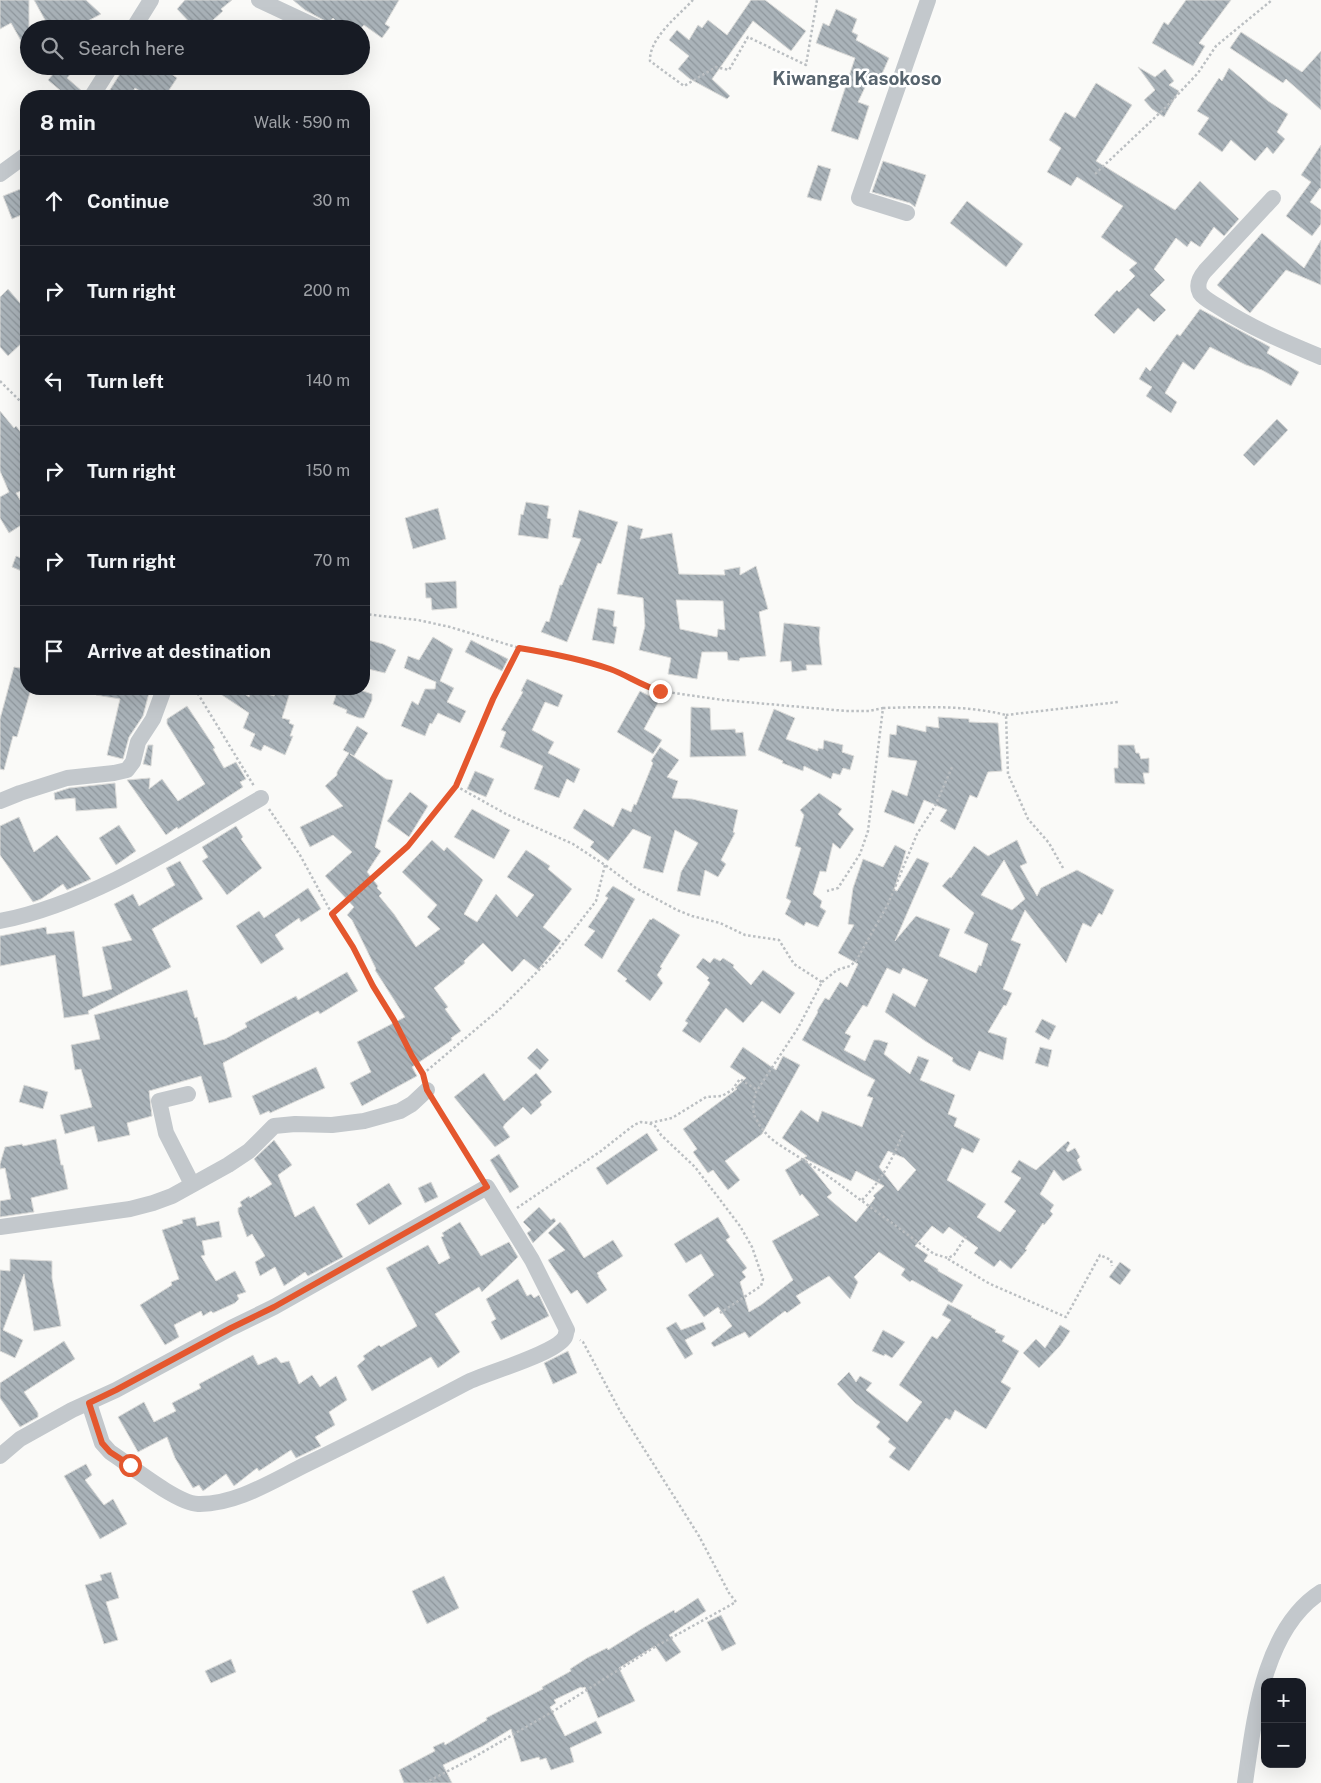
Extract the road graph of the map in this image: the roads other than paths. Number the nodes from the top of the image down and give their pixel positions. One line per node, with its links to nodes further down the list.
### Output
1 (150, 0): 4 (street)
2 (259, 0): 5 (street)
3 (928, 0): 11 (street)
4 (138, 20)
5 (302, 20)
6 (105, 75): 7 (street)
7 (96, 90)
8 (20, 159): 9 (street)
9 (0, 174)
10 (1273, 198): 12 (street)
11 (907, 213)
12 (1321, 357)
13 (162, 695): 15 (street)
14 (262, 798): 16 (street)
15 (0, 801)
16 (0, 921)
17 (425, 1082): 19 (street)
18 (188, 1094): 19 (street)
19 (192, 1184): 20 (street)
20 (0, 1227)
21 (89, 1403): 21 (street); 22 (street)
22 (0, 1456)
23 (1321, 1592): 24 (street)
24 (1244, 1783)

